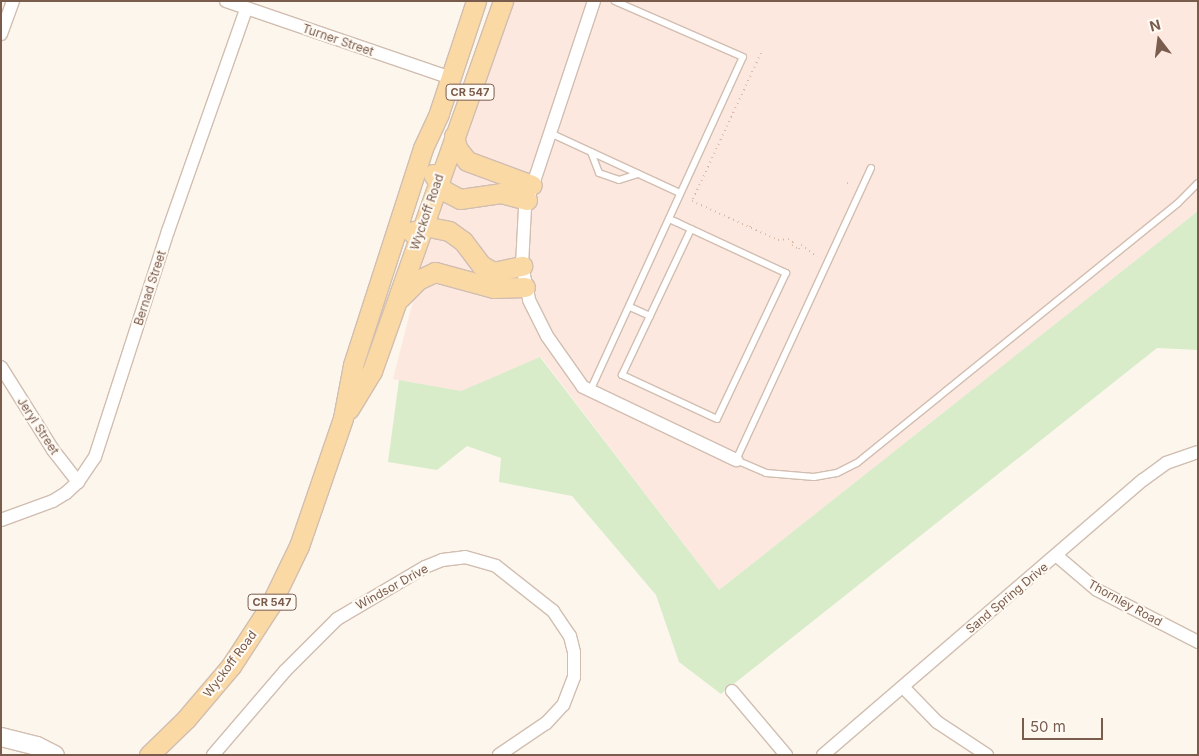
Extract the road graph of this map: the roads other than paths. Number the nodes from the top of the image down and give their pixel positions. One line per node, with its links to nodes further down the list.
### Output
1 (13, 1): 8 (street)
2 (226, 1): 7 (street, Turner Street)
3 (476, 1): 9 (main road, Wyckoff Road / CR 547)
4 (503, 1): 12 (main road, Wyckoff Road / CR 547)
5 (594, 1): 11 (street)
6 (615, 1): 19 (lane)
7 (246, 10): 9 (street, Turner Street); 34 (street, Bernad Street)
8 (1, 34)
9 (451, 78): 10 (main road, Wyckoff Road / CR 547)
10 (440, 113): 16 (main road); 23 (main road, Wyckoff Road / CR 547)
11 (550, 133): 13 (lane); 18 (street)
12 (454, 136): 16 (main road, Wyckoff Road / CR 547); 18 (main road)
13 (591, 152): 15 (lane); 15 (lane)
14 (871, 168): 33 (lane)
15 (638, 174): 19 (lane)
16 (437, 182): 18 (main road); 21 (main road, Wyckoff Road / CR 547)
17 (1198, 183): 33 (lane)
18 (530, 192): 24 (street)
19 (680, 194): 20 (lane)
20 (669, 219): 22 (lane); 27 (lane)
21 (421, 228): 23 (main road); 24 (main road); 26 (main road, Wyckoff Road / CR 547)
22 (691, 229): 28 (lane); 28 (lane)
23 (392, 246): 31 (main road, Wyckoff Road / CR 547)
24 (522, 266): 25 (street)
25 (525, 287): 26 (main road); 30 (street)
26 (397, 300): 31 (main road, Wyckoff Road / CR 547)
27 (630, 307): 28 (lane); 30 (lane)
28 (650, 316)
29 (1, 367): 34 (street, Jeryl Street)
30 (590, 392): 33 (street)
31 (343, 418): 42 (main road, Wyckoff Road / CR 547)
32 (1198, 452): 36 (street, Sand Spring Drive)
33 (736, 460)
34 (78, 482): 35 (street, Bernad Street)
35 (1, 520)
36 (1057, 556): 37 (street, Thornley Road); 38 (street, Sand Spring Drive)
37 (1198, 642)
38 (903, 687): 46 (street, Sand Spring Drive); 47 (street)
39 (732, 691): 45 (street)
40 (1, 737): 41 (street)
41 (55, 755)
42 (149, 755)
43 (213, 755): 44 (street, Windsor Drive)
44 (499, 755)
45 (786, 755)
46 (823, 755)
47 (987, 755)

